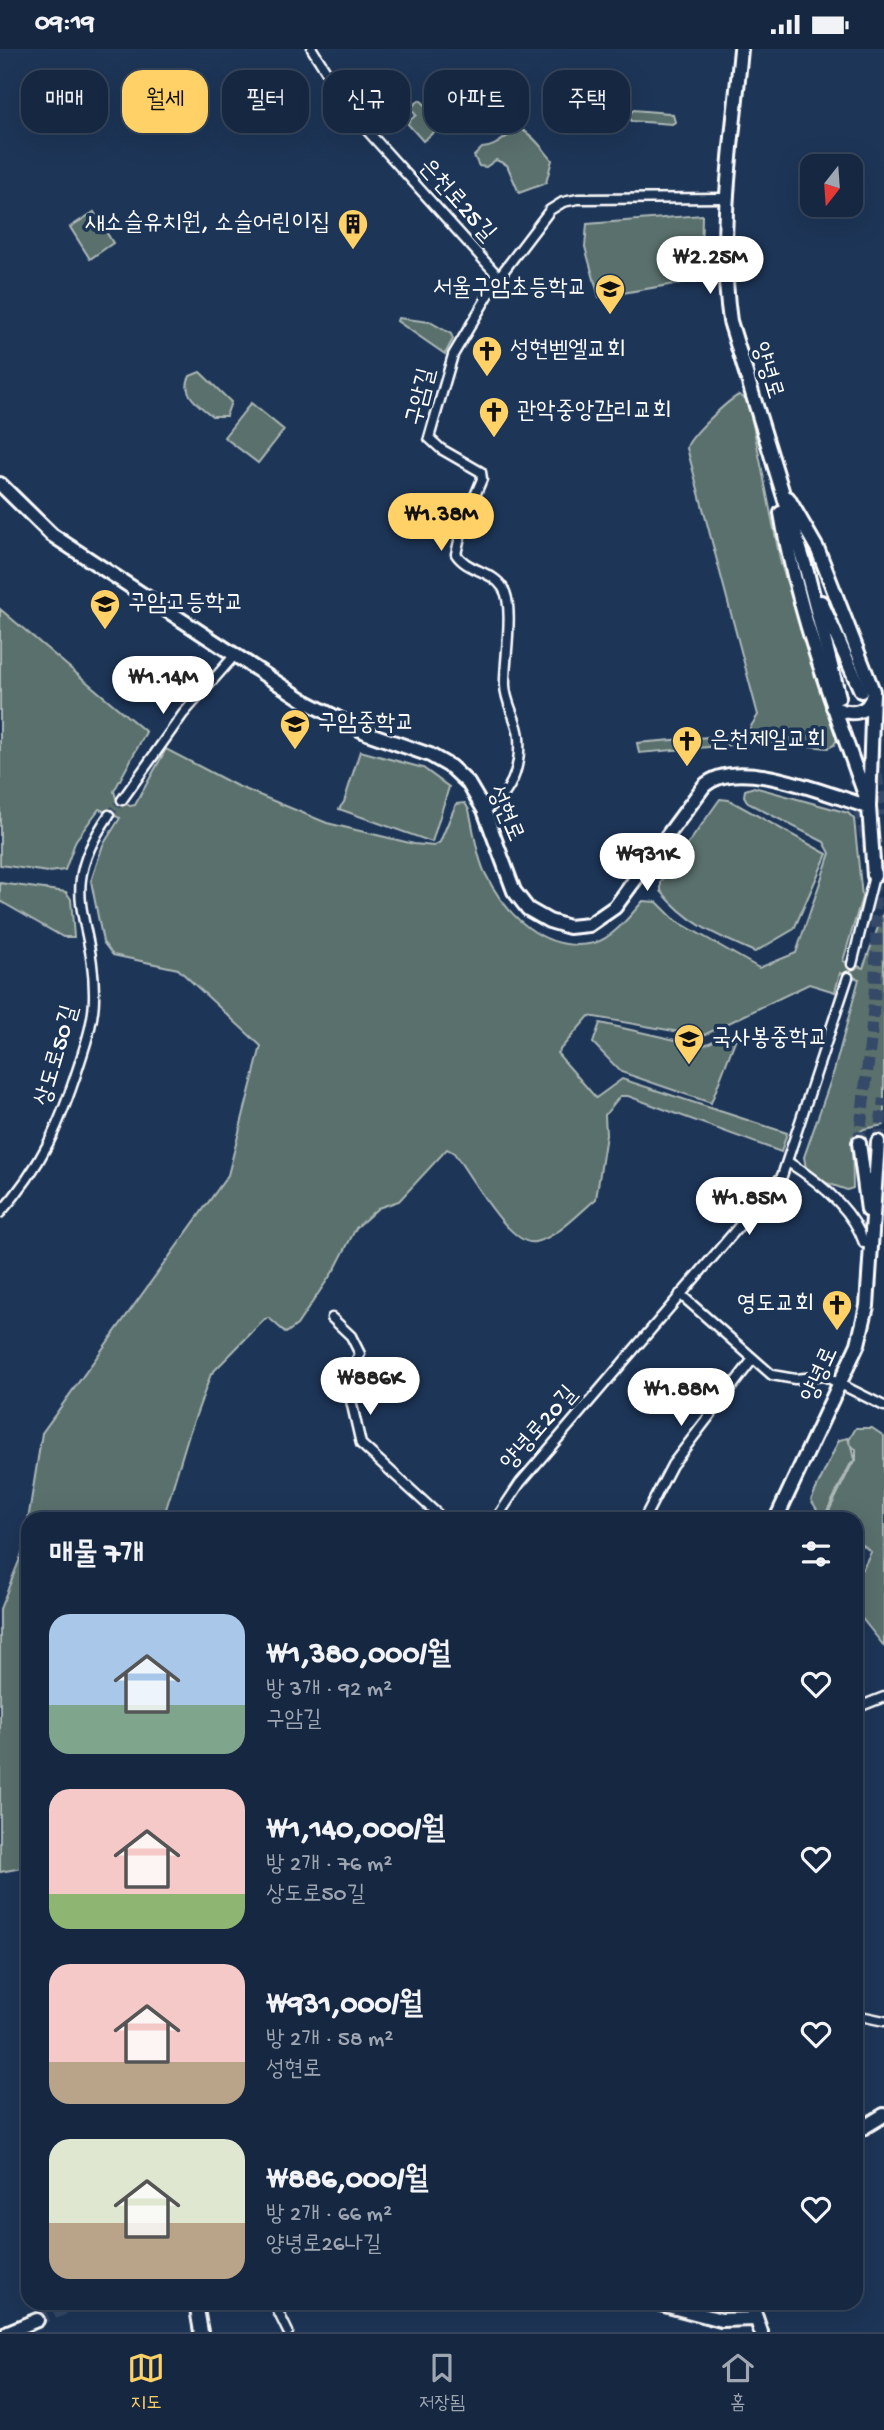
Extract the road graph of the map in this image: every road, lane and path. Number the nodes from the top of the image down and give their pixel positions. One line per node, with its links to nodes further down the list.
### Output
1 (312, 49): 4 (street, 은천로25길)
2 (741, 49): 3 (main road, 양녕로)
3 (726, 198): 4 (street, 구암길); 5 (main road, 양녕로)
4 (499, 277): 13 (street, 구암길)
5 (774, 473): 7 (main road, 양녕로); 9 (main road); 10 (main road)
6 (0, 484): 8 (main road, 성현로)
7 (807, 572): 9 (main road, 양녕로); 10 (main road, 양녕로)
8 (234, 656): 11 (street); 13 (main road, 성현로)
9 (867, 691): 10 (main road); 12 (main road)
10 (836, 702): 12 (main road)
11 (122, 800)
12 (869, 807): 13 (main road, 성현로); 15 (main road)
13 (484, 810)
14 (109, 815): 21 (street, 상도로50길)
15 (874, 876): 16 (street)
16 (852, 964)
17 (848, 977): 20 (street, 양녕로20길)
18 (878, 1142): 22 (main road, 양녕로)
19 (859, 1143): 22 (main road, 양녕로)
20 (788, 1162): 22 (street); 23 (street, 양녕로20길)
21 (0, 1213)
22 (869, 1242): 26 (main road, 양녕로)
23 (680, 1294): 25 (street); 29 (street, 양녕로20길)
24 (332, 1318): 28 (street)
25 (753, 1359): 26 (street); 30 (street)
26 (842, 1383): 27 (street); 31 (main road, 양녕로)
27 (884, 1406)
28 (435, 1512)
29 (501, 1512)
30 (648, 1512)
31 (779, 1512)
32 (884, 1697): 33 (street)
33 (863, 1705)
34 (863, 2016): 35 (street)
35 (884, 2021)
36 (884, 2115): 37 (main road)
37 (863, 2128)
38 (197, 2310): 44 (main road)
39 (277, 2310): 45 (street)
40 (682, 2310): 42 (main road)
41 (37, 2321): 43 (main road)
42 (758, 2326)
43 (8, 2332)
44 (201, 2332)
45 (288, 2332)

